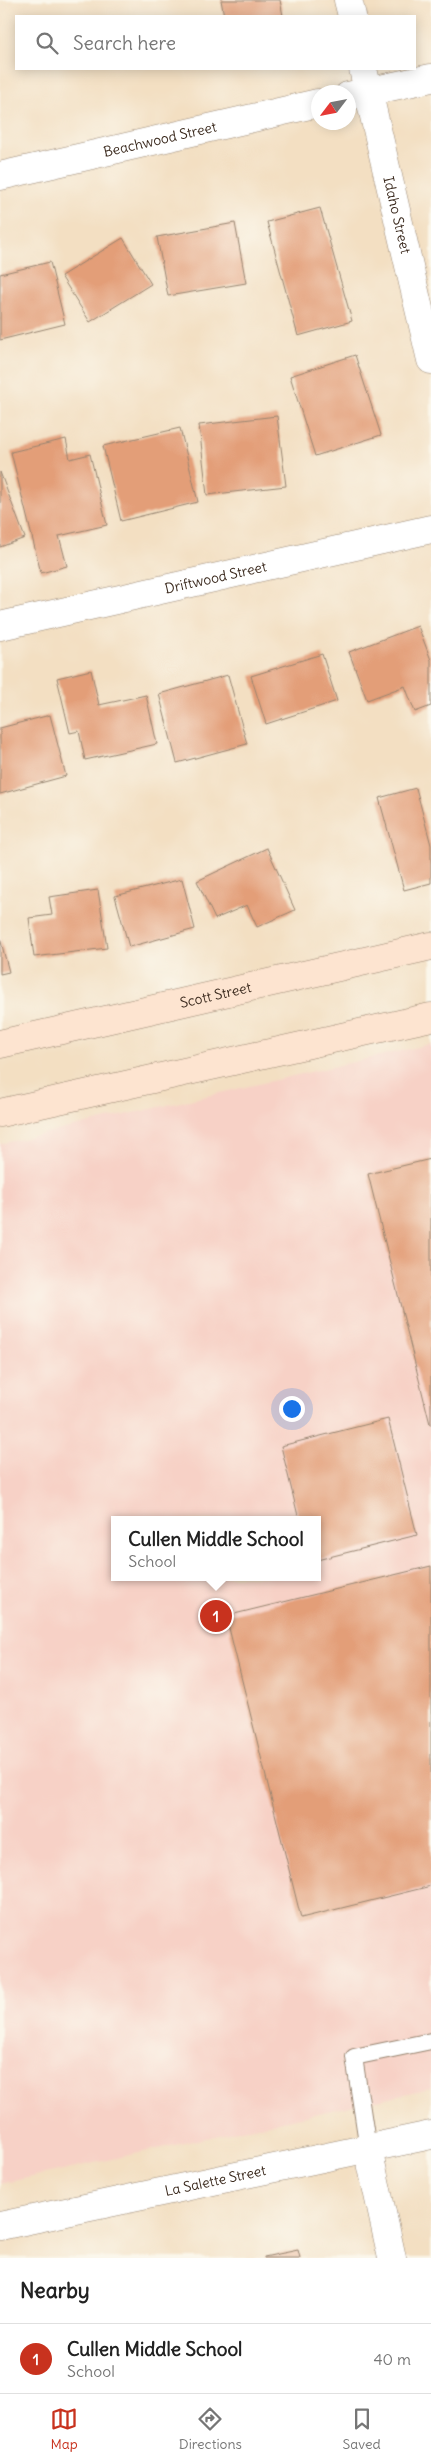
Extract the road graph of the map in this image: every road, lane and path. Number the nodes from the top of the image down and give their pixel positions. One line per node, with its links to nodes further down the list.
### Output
1 (348, 0): 2 (street)
2 (352, 15)
3 (431, 78): 4 (street)
4 (360, 86): 7 (street, Idaho Street)
5 (311, 105): 6 (street, Beachwood Street)
6 (0, 176)
7 (431, 360)
8 (431, 529): 9 (street, Driftwood Street)
9 (0, 626)
10 (431, 946): 12 (main road, Scott Street)
11 (431, 1016): 13 (main road)
12 (0, 1044)
13 (0, 1113)
14 (431, 2041): 16 (lane)
15 (431, 2135): 16 (street, La Salette Street)
16 (368, 2149): 17 (street, La Salette Street); 18 (street)
17 (0, 2226)
18 (392, 2258)

